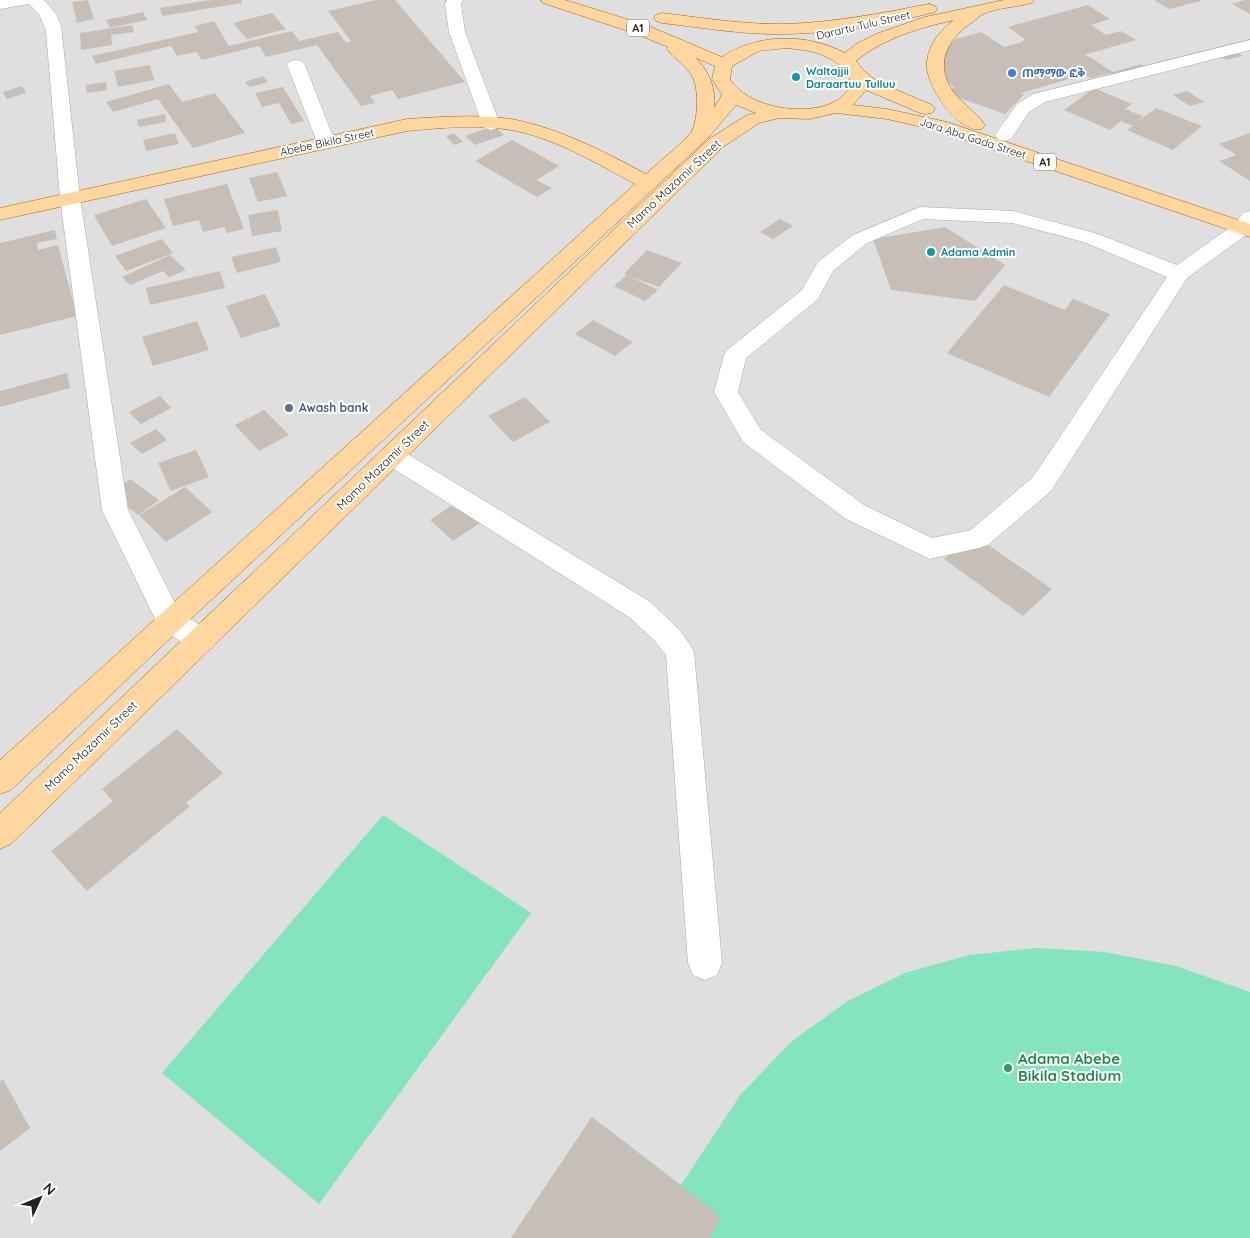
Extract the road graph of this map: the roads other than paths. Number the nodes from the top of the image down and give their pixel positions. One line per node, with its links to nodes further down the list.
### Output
1 (25, 0): 6 (street)
2 (34, 0): 29 (street)
3 (455, 0): 23 (street)
4 (549, 0): 11 (main road, A1)
5 (1026, 0): 7 (main road, Darartu Tulu Street)
6 (0, 4)
7 (972, 6): 8 (main road, Darartu Tulu Street); 15 (main road); 24 (main road)
8 (928, 10): 10 (main road); 12 (main road, Darartu Tulu Street)
9 (644, 12): 10 (main road, A1)
10 (662, 18): 14 (main road, A1)
11 (658, 36): 17 (main road, A1); 26 (main road)
12 (787, 43): 14 (main road); 15 (main road)
13 (1250, 45): 25 (street)
14 (744, 50): 17 (main road)
15 (846, 60): 18 (main road, Jara Aba Gada Street)
16 (296, 64): 27 (street)
17 (724, 64): 19 (main road)
18 (858, 75): 20 (main road); 24 (main road, Jara Aba Gada Street / A1)
19 (731, 94): 21 (main road); 26 (main road, Mamo Mazamir Street)
20 (836, 108): 21 (main road); 22 (main road, Jara Aba Gada Street / A1)
21 (776, 112): 26 (main road, Mamo Mazamir Street)
22 (921, 121): 26 (main road); 32 (main road, Jara Aba Gada Street / A1)
23 (491, 124): 27 (main road, Abebe Bikila Street); 28 (main road, Abebe Bikila Street)
24 (976, 126): 25 (main road, Jara Aba Gada Street / A1)
25 (1004, 135): 32 (main road, Jara Aba Gada Street / A1)
26 (708, 138): 28 (main road, Mamo Mazamir Street); 30 (main road, Mamo Mazamir Street)
27 (326, 142): 29 (main road, Abebe Bikila Street)
28 (647, 182): 30 (main road, Mamo Mazamir Street)
29 (70, 198): 31 (main road, Abebe Bikila Street); 35 (street)
30 (635, 207): 34 (main road, Mamo Mazamir Street); 35 (main road, Mamo Mazamir Street)
31 (0, 214)
32 (1248, 223): 33 (street)
33 (1179, 274): 33 (street)
34 (392, 456): 36 (main road, Mamo Mazamir Street); 39 (street)
35 (170, 621): 36 (street); 37 (main road, Mamo Mazamir Street)
36 (202, 640): 38 (main road, Mamo Mazamir Street)
37 (0, 780)
38 (0, 834)
39 (705, 963)

